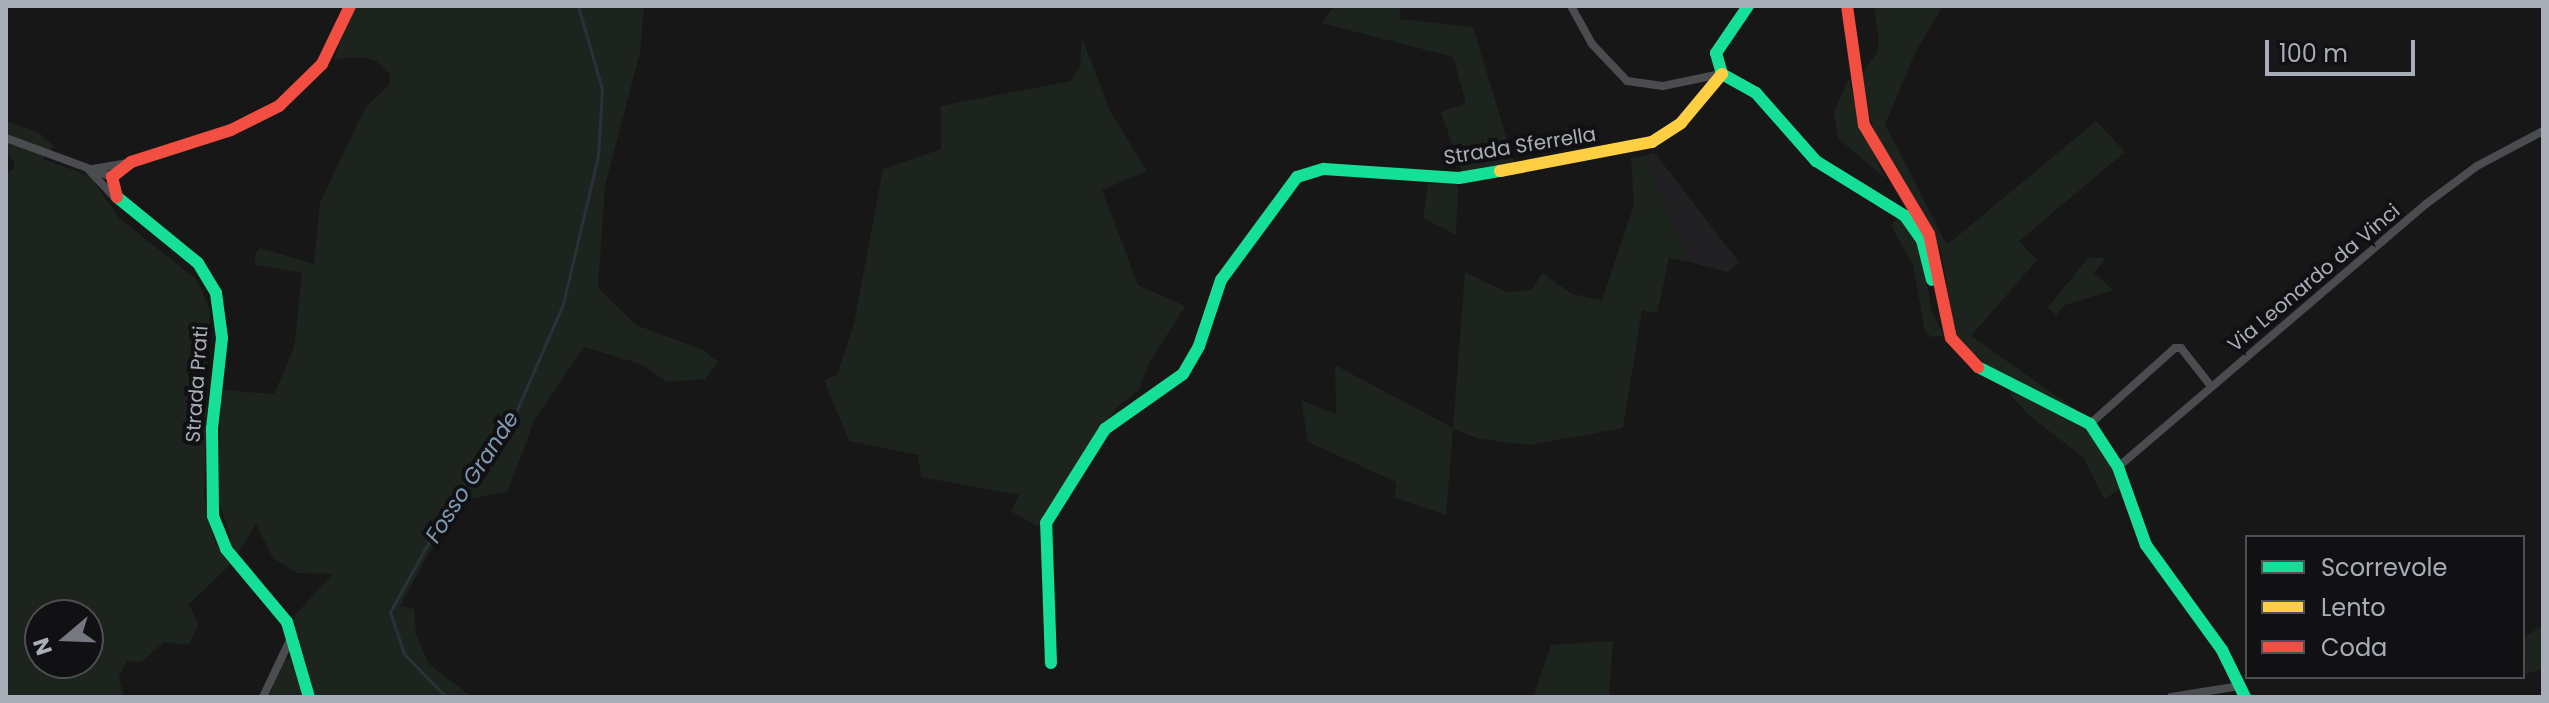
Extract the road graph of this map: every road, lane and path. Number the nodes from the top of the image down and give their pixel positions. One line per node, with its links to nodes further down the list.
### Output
1 (350, 6): 8 (street)
2 (1571, 6): 5 (street)
3 (1748, 6): 5 (street)
4 (1847, 6): 12 (street)
5 (1722, 74): 12 (street); 17 (street, Strada Sferrella)
6 (2543, 131): 13 (street, Via Leonardo da Vinci)
7 (6, 138): 9 (street)
8 (131, 162): 9 (street); 10 (street)
9 (88, 169): 10 (street); 11 (street)
10 (112, 177): 11 (street)
11 (115, 198): 16 (street, Strada Prati)
12 (1945, 323): 14 (street)
13 (2211, 386): 14 (street); 15 (street, Via Leonardo da Vinci)
14 (2090, 424): 15 (street)
15 (2118, 467): 18 (street)
16 (293, 635): 19 (street); 20 (street, Strada Prati)
17 (1051, 663)
18 (2243, 691): 21 (street)
19 (263, 697)
20 (309, 697)
21 (2171, 697)

